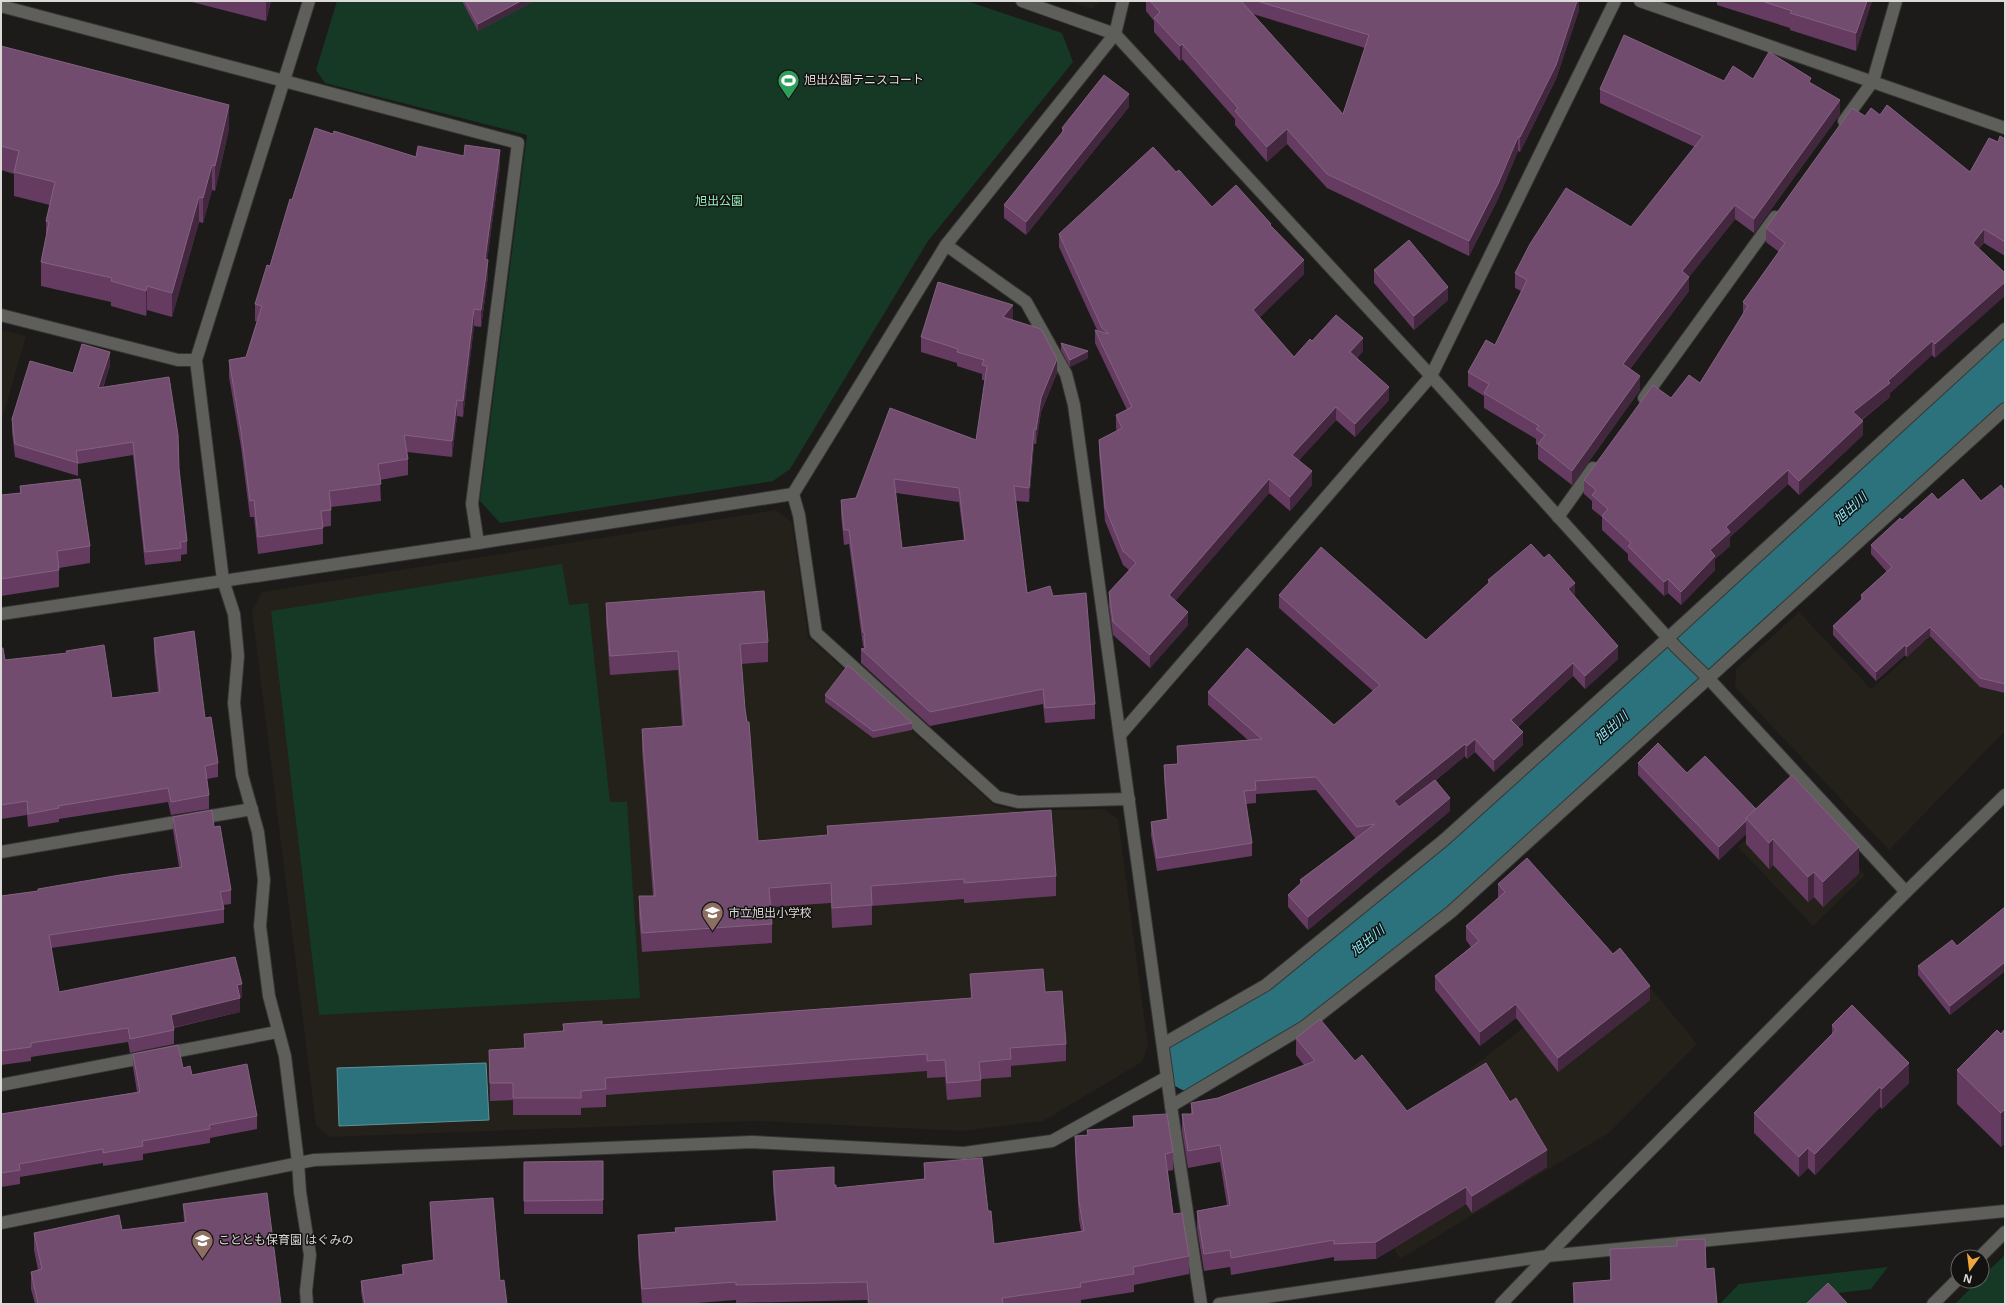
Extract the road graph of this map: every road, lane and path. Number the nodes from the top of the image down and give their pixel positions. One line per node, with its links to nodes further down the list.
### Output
1 (309, 1): 9 (street)
2 (1022, 1): 8 (street)
3 (1123, 1): 8 (street)
4 (1615, 1): 18 (street)
5 (1640, 1): 10 (street)
6 (1896, 1): 10 (street)
7 (1, 6): 9 (street)
8 (1115, 34): 14 (street); 18 (street)
9 (284, 81): 17 (street); 24 (street)
10 (1873, 81): 11 (street); 12 (street)
11 (2005, 128)
12 (1836, 132)
13 (1780, 209): 19 (street)
14 (946, 245): 22 (street); 29 (street)
15 (1, 315): 17 (street)
16 (2005, 329): 27 (street)
17 (196, 360): 25 (street)
18 (1431, 376): 23 (street); 29 (street)
19 (1636, 408)
20 (2005, 409): 28 (street)
21 (1599, 460): 23 (street)
22 (793, 494): 24 (street); 31 (street)
23 (1558, 517): 27 (street)
24 (478, 543): 25 (street)
25 (223, 580): 26 (street); 32 (street)
26 (1, 614)
27 (1672, 642): 28 (street); 36 (street)
28 (1709, 679): 34 (street); 39 (street)
29 (1120, 735): 31 (street)
30 (2005, 795): 34 (street)
31 (1129, 799): 36 (street)
32 (252, 809): 33 (street); 35 (street)
33 (1, 852)
34 (1906, 892): 45 (street)
35 (277, 1032): 38 (street); 40 (street)
36 (1163, 1044): 37 (street)
37 (1167, 1077): 39 (street); 40 (street)
38 (1, 1085)
39 (1171, 1106): 48 (street)
40 (298, 1162): 42 (street); 47 (street)
41 (2005, 1211): 45 (street)
42 (1, 1223)
43 (2005, 1232): 44 (street)
44 (1988, 1249)
45 (1547, 1256): 49 (street); 50 (street)
46 (1950, 1287): 51 (street)
47 (307, 1304)
48 (1201, 1304)
49 (1219, 1304)
50 (1501, 1304)
51 (1933, 1304)

